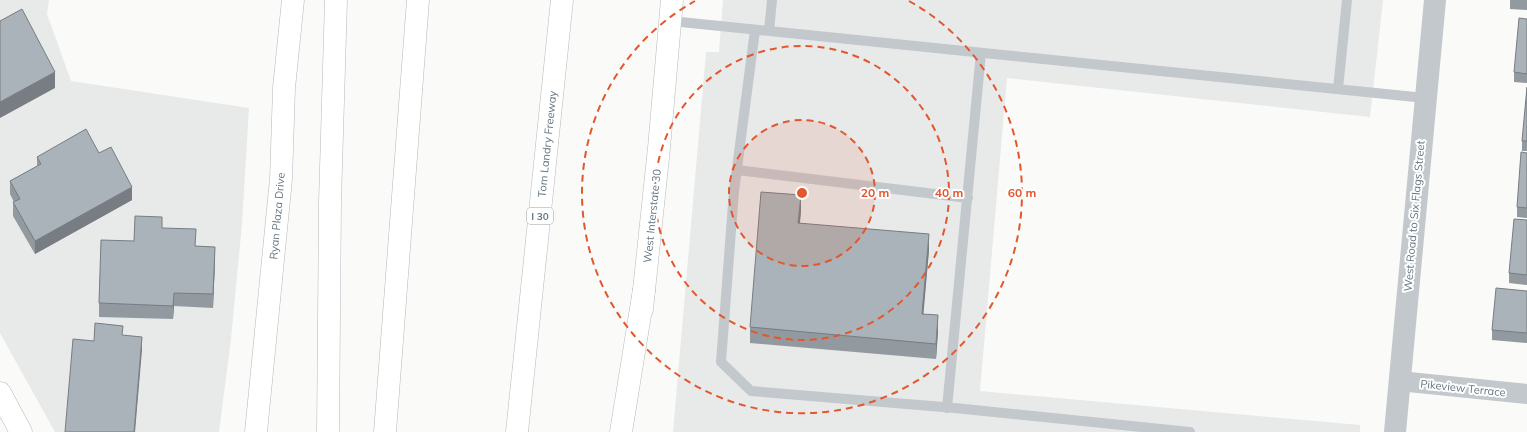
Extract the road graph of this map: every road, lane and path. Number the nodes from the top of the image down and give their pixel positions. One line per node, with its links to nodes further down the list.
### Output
1 (293, 0): 22 (main road, Ryan Plaza Drive)
2 (336, 0): 23 (main road)
3 (418, 0): 24 (main road)
4 (562, 0): 25 (main road, Tom Landry Freeway / I 30)
5 (772, 0): 10 (lane)
6 (1347, 0): 12 (lane)
7 (1434, 0): 13 (street, West Road to Six Flags Street)
8 (671, 10): 9 (lane); 16 (main road, West Interstate 30)
9 (755, 30): 10 (lane); 14 (lane)
10 (769, 31): 11 (lane)
11 (981, 53): 12 (lane); 15 (lane)
12 (1338, 89): 13 (lane)
13 (1425, 98): 17 (street, West Road to Six Flags Street)
14 (737, 170): 15 (lane); 20 (lane)
15 (968, 198): 20 (lane)
16 (644, 290): 26 (main road); 27 (main road, West Interstate 30)
17 (1399, 381): 19 (street, Pikeview Terrace); 29 (street, West Road to Six Flags Street)
18 (0, 393): 21 (main road)
19 (1527, 394)
20 (947, 408): 28 (lane)
21 (21, 432)
22 (256, 432)
23 (328, 432)
24 (385, 432)
25 (517, 432)
26 (621, 432)
27 (629, 432)
28 (1190, 432)
29 (1395, 432)

